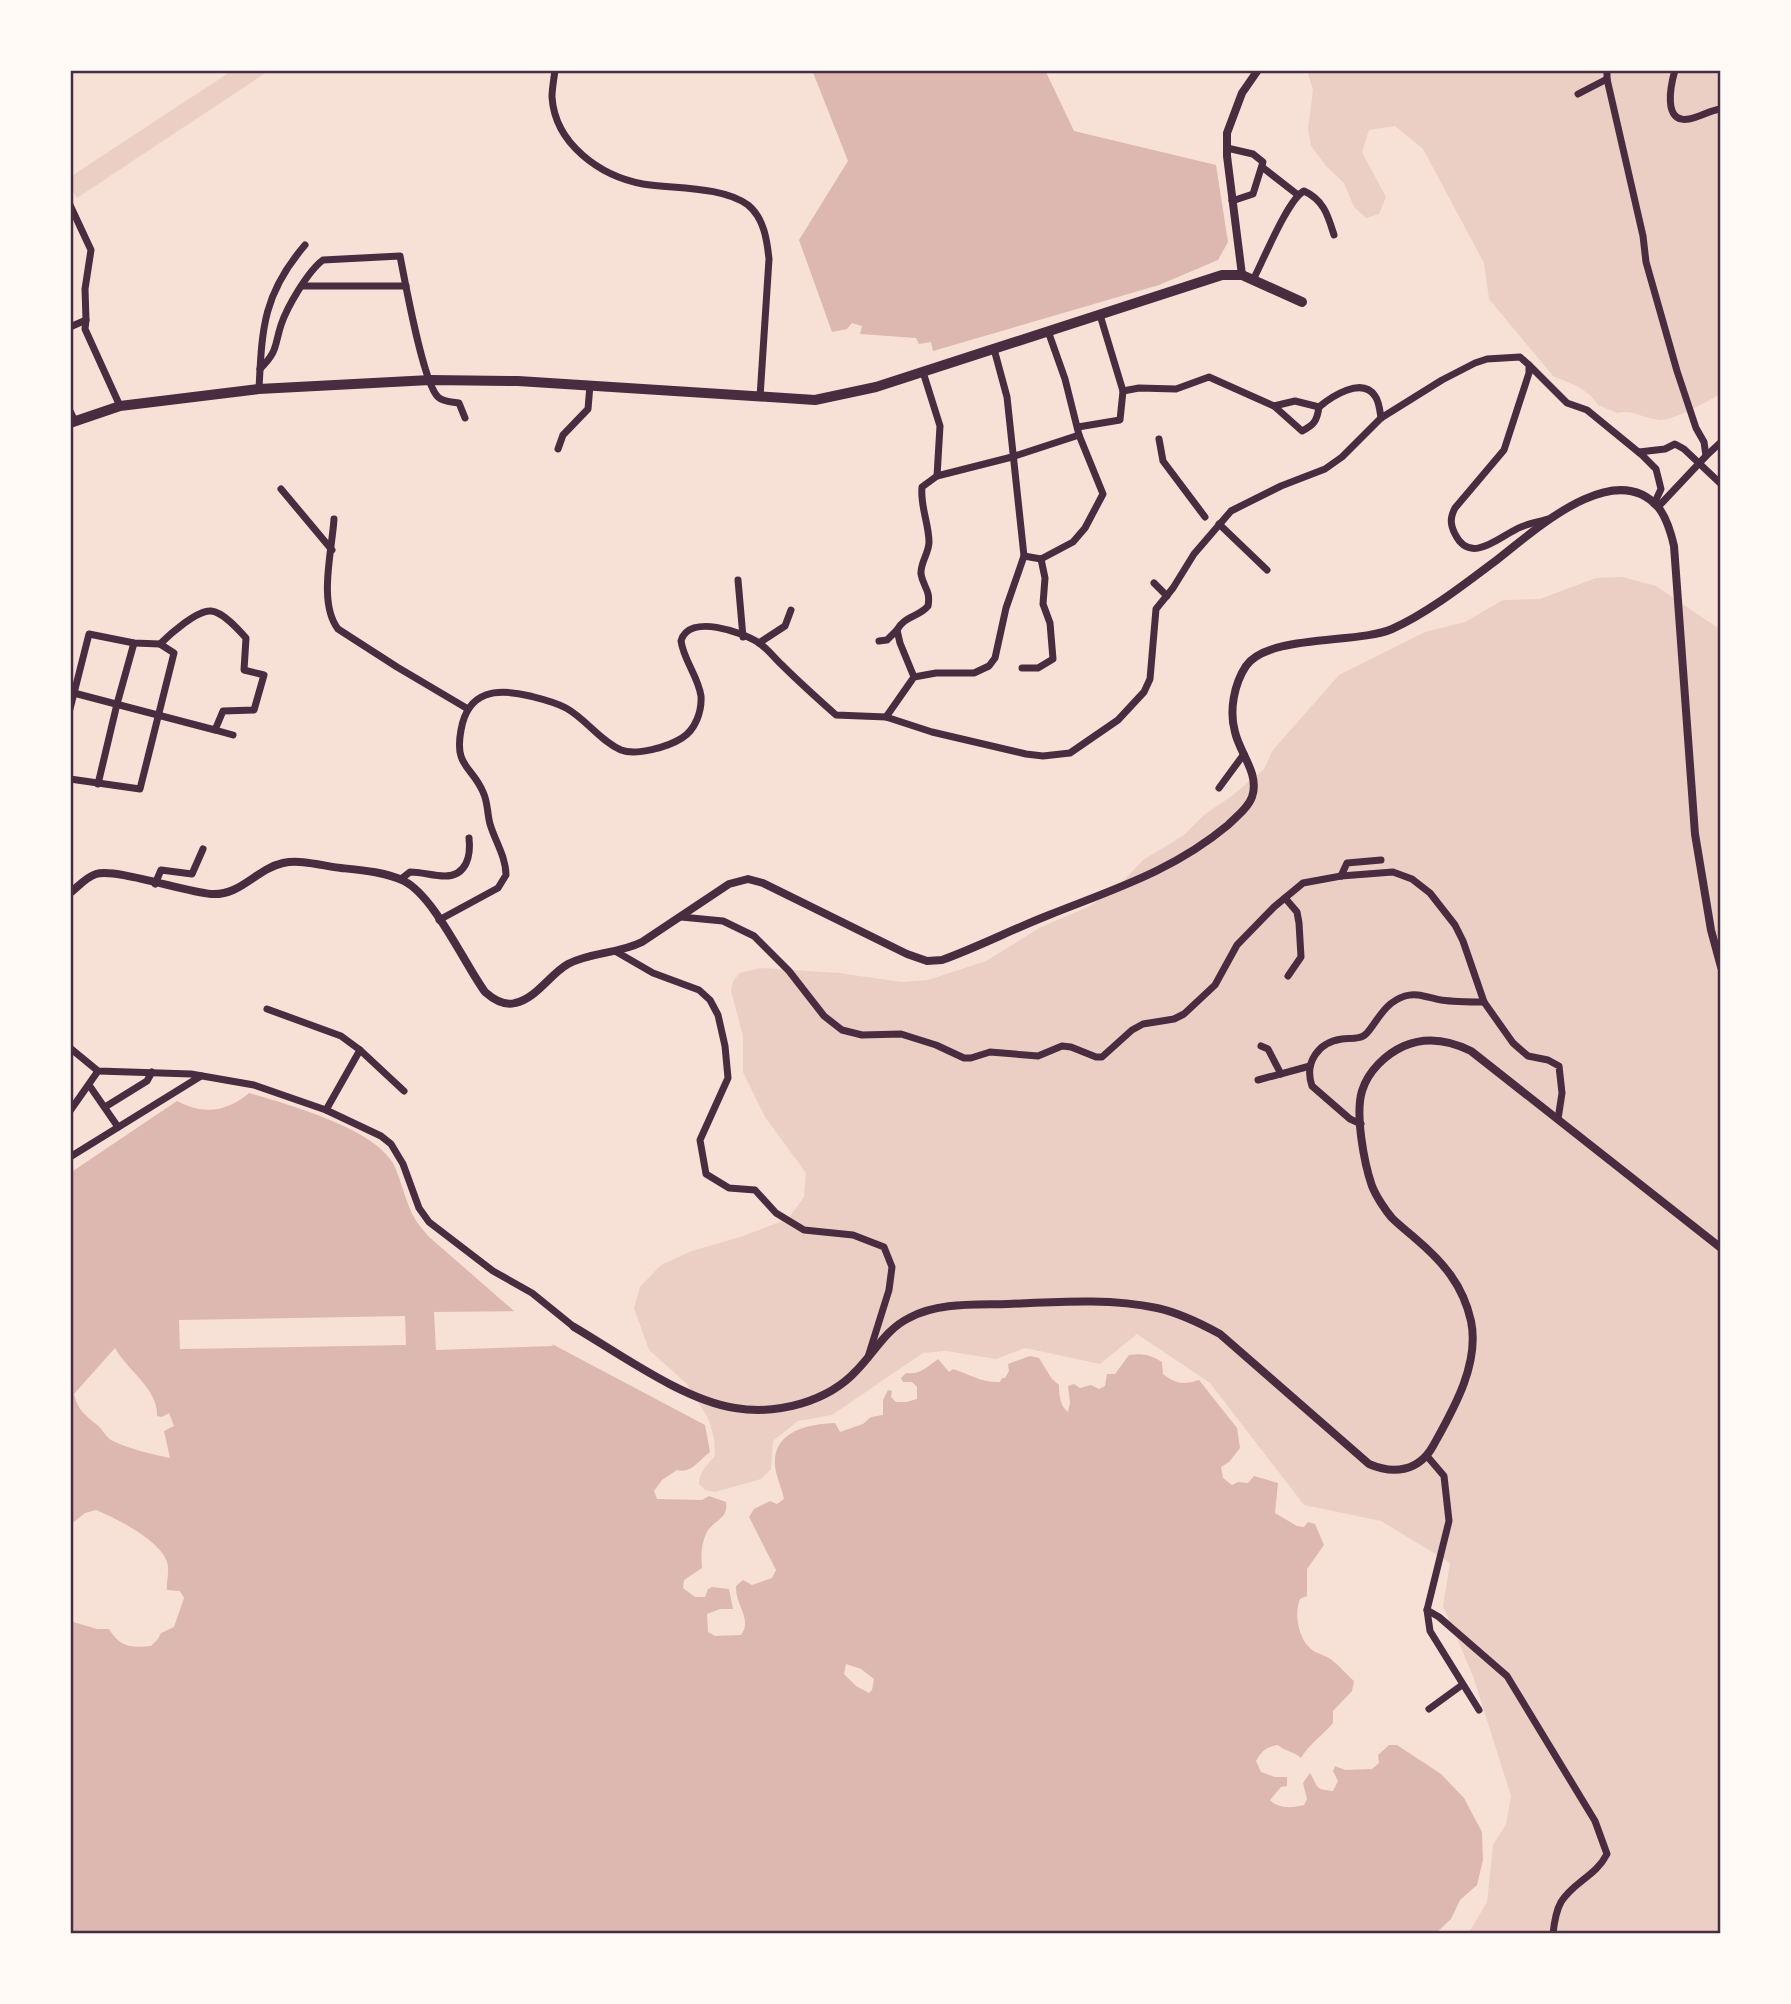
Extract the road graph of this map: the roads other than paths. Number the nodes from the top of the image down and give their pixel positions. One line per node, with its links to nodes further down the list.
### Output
1 (555, 70): 32 (street)
2 (1258, 70): 8 (street)
3 (1608, 70): 5 (street)
4 (1675, 70): 7 (street)
5 (1606, 79): 6 (street); 44 (street)
6 (1578, 94)
7 (1721, 109)
8 (1227, 148): 9 (street); 11 (street)
9 (1262, 167): 10 (street); 11 (street)
10 (1298, 195): 13 (street); 16 (street)
11 (1233, 201): 15 (street)
12 (70, 205): 21 (street)
13 (1334, 235)
14 (305, 245): 26 (street)
15 (1242, 275): 16 (main road); 20 (main road)
16 (1253, 280): 19 (main road)
17 (302, 286): 18 (street); 18 (street); 26 (street)
18 (406, 286): 28 (street)
19 (1302, 302)
20 (1100, 315): 23 (main road); 31 (street)
21 (86, 320): 22 (street); 33 (street)
22 (70, 327)
23 (1048, 331): 24 (main road); 39 (street)
24 (994, 349): 27 (main road); 45 (street)
25 (1529, 365): 38 (street); 43 (street); 53 (street)
26 (260, 369): 30 (street)
27 (923, 372): 32 (main road); 47 (street)
28 (430, 380): 29 (main road); 30 (main road); 37 (street)
29 (590, 385): 32 (main road); 42 (street)
30 (259, 389): 33 (main road)
31 (1124, 391): 34 (street); 39 (street)
32 (760, 397)
33 (120, 406): 36 (main road)
34 (1274, 406): 35 (street); 35 (street)
35 (1319, 407): 38 (street)
36 (72, 418)
37 (465, 418)
38 (1381, 418): 54 (street)
39 (1079, 431): 45 (street); 57 (street)
40 (1159, 439): 51 (street)
41 (1721, 442): 44 (street)
42 (558, 449)
43 (1639, 452): 46 (street); 50 (street)
44 (1706, 456): 46 (street)
45 (1012, 457): 47 (street); 56 (street)
46 (1699, 464): 48 (street); 50 (street)
47 (937, 476): 63 (street)
48 (1721, 484)
49 (281, 489): 55 (street)
50 (1656, 505): 53 (street); 94 (street)
51 (1205, 517)
52 (334, 519): 55 (street)
53 (1548, 519): 79 (street)
54 (1219, 524): 58 (street); 61 (street)
55 (332, 551): 74 (street)
56 (1024, 556): 57 (street); 70 (street)
57 (1041, 559): 69 (street)
58 (1267, 570)
59 (738, 580): 64 (street)
60 (1154, 583): 61 (street)
61 (1167, 596): 76 (street)
62 (792, 610): 68 (street)
63 (897, 630): 65 (street); 70 (street)
64 (743, 637): 68 (street); 74 (street)
65 (878, 640)
66 (134, 643): 67 (street); 71 (street); 72 (street)
67 (160, 643): 75 (street); 77 (street)
68 (759, 643): 76 (street)
69 (1022, 667)
70 (914, 677): 76 (street)
71 (72, 693): 72 (street); 73 (street)
72 (117, 704): 75 (street); 81 (street)
73 (70, 709)
74 (468, 709): 92 (street)
75 (158, 715): 77 (street); 81 (street)
76 (886, 717)
77 (215, 730): 78 (street)
78 (233, 735)
79 (1244, 754): 82 (street); 91 (street)
80 (70, 779): 81 (street)
81 (98, 784)
82 (1219, 788)
83 (469, 838): 87 (street)
84 (204, 849): 88 (street)
85 (1381, 860): 86 (street)
86 (1341, 876): 90 (street); 96 (street)
87 (401, 879): 88 (street); 92 (street)
88 (155, 884): 89 (street)
89 (70, 893)
90 (1285, 898): 91 (street); 95 (street)
91 (681, 917): 93 (street)
92 (439, 920): 93 (street)
93 (615, 951): 118 (street)
94 (1721, 967)
95 (1288, 976)
96 (1484, 1002): 101 (street); 112 (street)
97 (267, 1009): 100 (street)
98 (1261, 1046): 104 (street)
99 (70, 1048): 102 (street)
100 (360, 1050): 108 (street); 110 (street)
101 (1310, 1066): 104 (street); 113 (street)
102 (98, 1071): 103 (street); 107 (street)
103 (152, 1072): 105 (street); 109 (street)
104 (1282, 1074): 106 (street)
105 (201, 1076): 110 (street); 114 (street)
106 (1258, 1080)
107 (89, 1085): 109 (street); 111 (street)
108 (404, 1091)
109 (105, 1107): 114 (street)
110 (326, 1110): 117 (street)
111 (70, 1111)
112 (1558, 1119): 113 (street); 116 (street)
113 (1361, 1124): 119 (street)
114 (118, 1127): 115 (street)
115 (70, 1157)
116 (1721, 1248)
117 (574, 1327): 118 (street)
118 (867, 1358): 119 (street)
119 (1427, 1455): 120 (street)
120 (1427, 1610): 121 (street); 124 (street)
121 (1462, 1685): 122 (street); 123 (street)
122 (1429, 1709)
123 (1479, 1710)
124 (1553, 1934)

